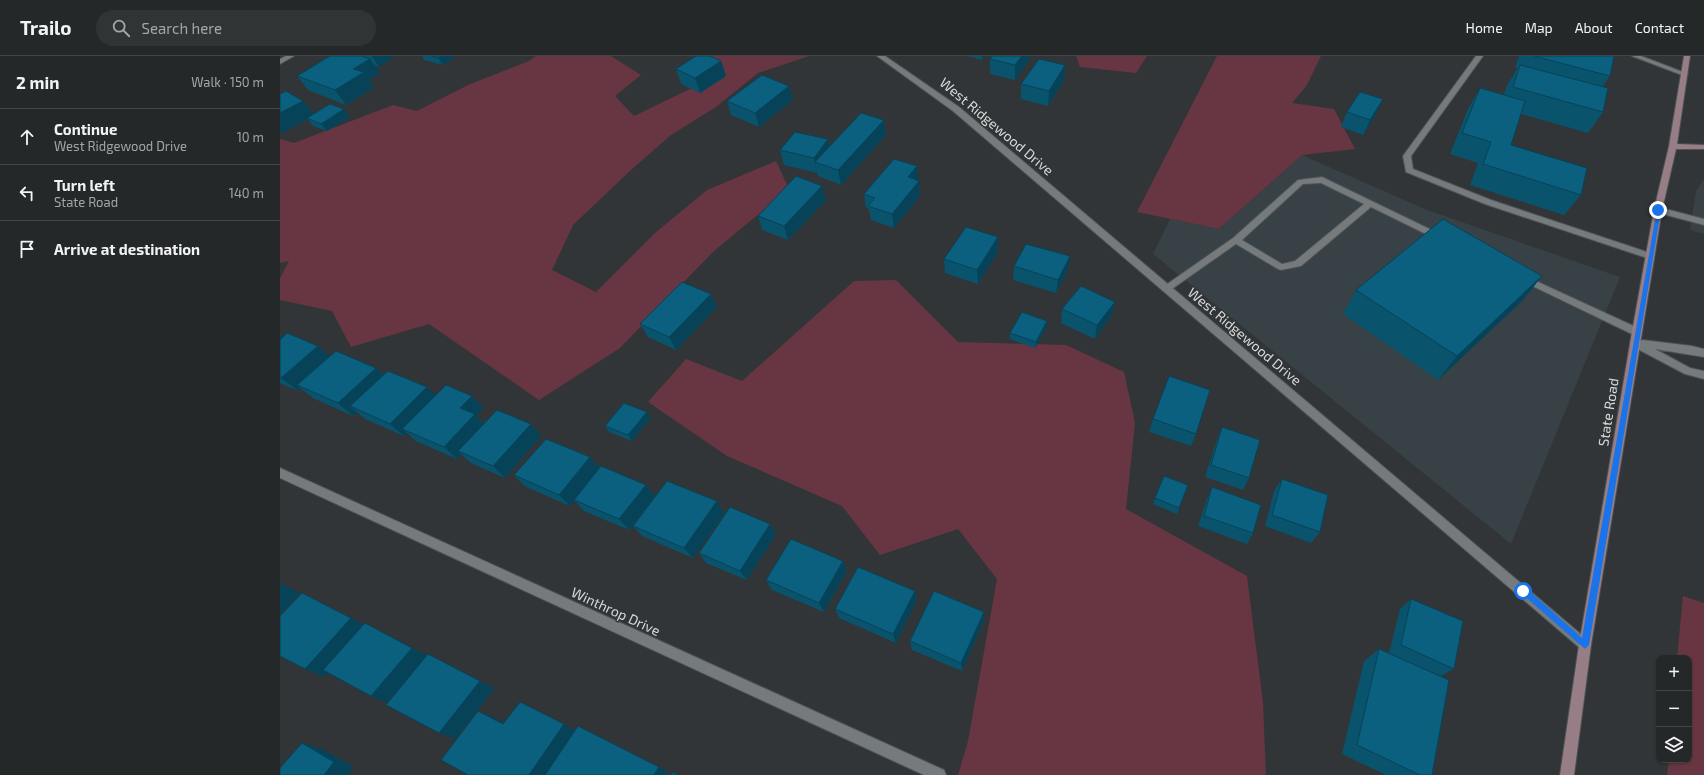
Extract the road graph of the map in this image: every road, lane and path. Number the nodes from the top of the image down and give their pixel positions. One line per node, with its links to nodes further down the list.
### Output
1 (291, 56): 6 (street)
2 (880, 56): 17 (street, West Ridgewood Drive)
3 (1480, 56): 15 (street)
4 (1635, 56): 7 (street)
5 (1687, 56): 7 (main road, State Road)
6 (280, 62)
7 (1684, 74): 8 (main road, State Road)
8 (1673, 146): 9 (main road); 11 (main road, State Road)
9 (1704, 147)
10 (1369, 204): 13 (street); 13 (street); 14 (street)
11 (1658, 210): 12 (street); 15 (main road, State Road)
12 (1704, 222)
13 (1236, 240): 17 (street)
14 (1448, 242)
15 (1650, 256): 18 (main road, State Road)
16 (1512, 273): 18 (street)
17 (1166, 289): 22 (street, West Ridgewood Drive)
18 (1636, 338): 19 (street); 20 (street); 22 (main road, State Road)
19 (1704, 353)
20 (1704, 376)
21 (280, 473): 23 (street, Winthrop Drive)
22 (1585, 645): 24 (main road, State Road)
23 (939, 775)
24 (1567, 775)

